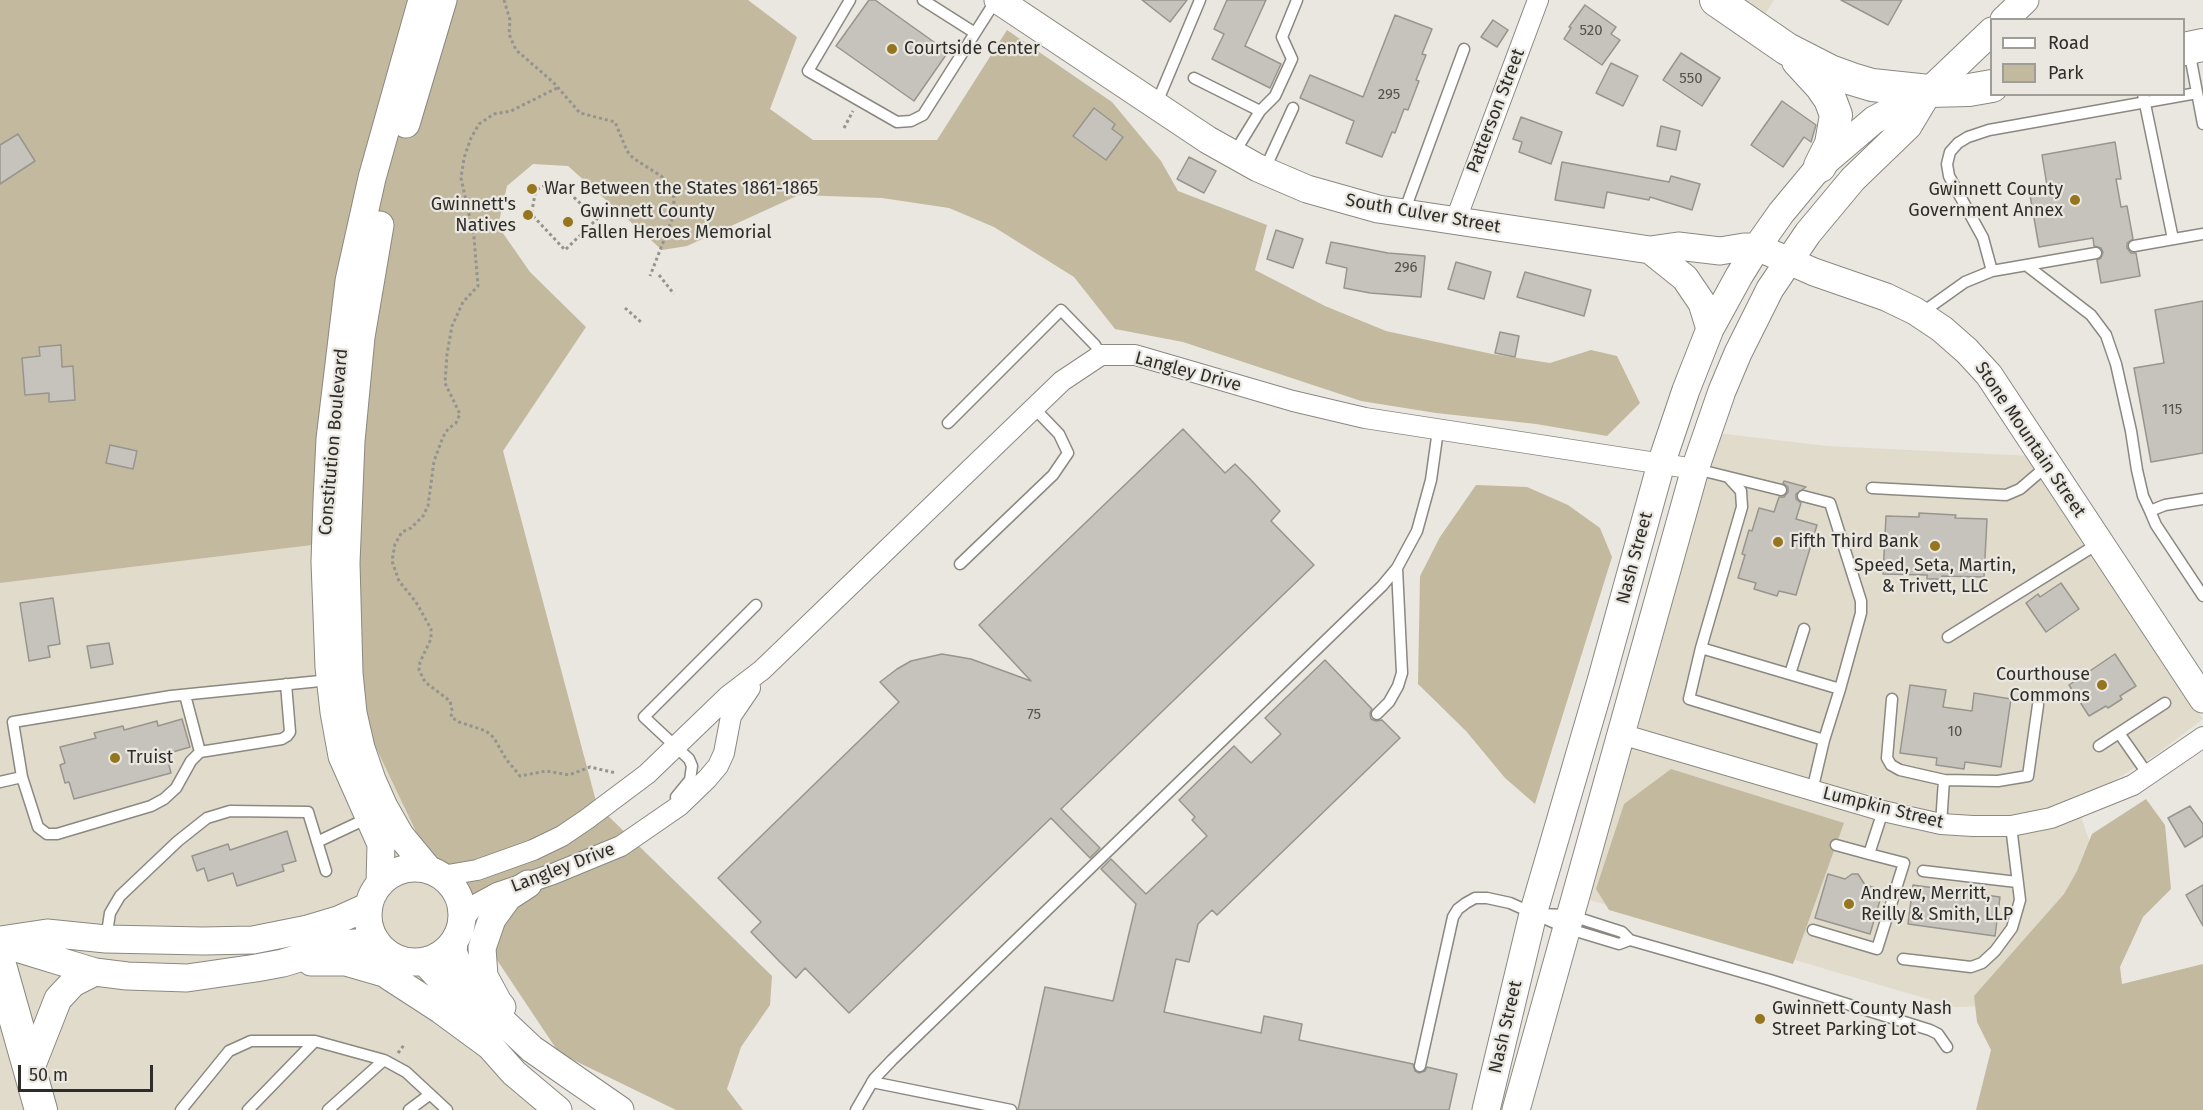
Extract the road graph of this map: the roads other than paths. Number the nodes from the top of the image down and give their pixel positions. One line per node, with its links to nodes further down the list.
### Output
1 (422, 0): 67 (street, Constitution Boulevard)
2 (443, 0): 98 (street, Constitution Boulevard)
3 (850, 0): 12 (lane)
4 (923, 0): 12 (lane)
5 (997, 0): 12 (lane); 24 (street, South Culver Street)
6 (1200, 0): 24 (lane)
7 (1297, 0): 26 (lane)
8 (1538, 0): 32 (street, Patterson Street)
9 (1716, 0): 16 (main road)
10 (2025, 0): 11 (street)
11 (2006, 18)
12 (975, 33)
13 (1990, 33): 19 (street, Nash Street)
14 (2192, 47): 20 (lane)
15 (1464, 49): 31 (lane)
16 (1787, 49): 19 (main road); 29 (main road)
17 (1194, 78): 26 (lane)
18 (1990, 86): 19 (main road)
19 (1929, 90): 29 (street, Nash Street); 39 (street, Nash Street)
20 (2198, 93): 21 (lane); 27 (lane)
21 (2185, 94)
22 (2171, 96): 23 (lane)
23 (2144, 99): 34 (lane); 41 (lane)
24 (1156, 106): 28 (street, South Culver Street)
25 (1293, 108): 30 (lane)
26 (1260, 111): 28 (lane)
27 (2203, 124)
28 (1233, 155): 30 (street, South Culver Street)
29 (1820, 166): 36 (street, Nash Street)
30 (1264, 171): 31 (street, South Culver Street)
31 (1405, 214): 32 (street, South Culver Street)
32 (1455, 222): 37 (street, South Culver Street)
33 (2203, 234): 34 (lane)
34 (2173, 239): 35 (lane)
35 (2134, 246)
36 (1757, 247): 37 (street); 39 (street, Stone Mountain Street); 43 (street, Nash Street)
37 (1650, 250): 43 (street)
38 (2096, 253): 40 (lane)
39 (1788, 262): 42 (street, Stone Mountain Street); 50 (street, Nash Street)
40 (2026, 265): 41 (lane); 56 (lane)
41 (1992, 272): 42 (lane)
42 (1920, 314): 49 (street, Stone Mountain Street)
43 (1710, 329): 48 (street, Nash Street)
44 (1101, 355): 45 (street, Langley Drive); 46 (lane); 47 (street, Langley Drive)
45 (1034, 408): 58 (lane); 65 (street, Langley Drive)
46 (948, 423)
47 (1438, 430): 48 (street, Langley Drive); 59 (lane)
48 (1661, 464): 50 (street, Langley Drive); 102 (street, Nash Street)
49 (2049, 465): 52 (lane); 57 (street, Stone Mountain Street)
50 (1695, 469): 51 (lane); 77 (street, Nash Street)
51 (1729, 478): 53 (lane); 64 (lane)
52 (1872, 488)
53 (1781, 490)
54 (1803, 496): 69 (lane)
55 (2203, 499): 56 (lane)
56 (2150, 511): 60 (lane)
57 (2099, 543): 63 (lane); 72 (street, Stone Mountain Street)
58 (960, 564)
59 (1397, 568): 75 (lane); 121 (lane)
60 (2203, 596)
61 (756, 605): 81 (lane)
62 (1804, 630): 66 (lane)
63 (1948, 637)
64 (1701, 648): 66 (lane); 79 (lane)
65 (762, 670): 81 (street, Langley Drive); 92 (street, Langley Drive)
66 (1790, 674): 69 (lane)
67 (330, 680): 68 (lane); 89 (street, Constitution Boulevard)
68 (286, 684): 70 (lane); 82 (lane)
69 (1840, 689): 79 (lane)
70 (185, 695): 82 (lane); 84 (lane)
71 (1892, 699): 85 (lane)
72 (2203, 699)
73 (2165, 703): 76 (lane)
74 (2038, 705): 85 (lane)
75 (1377, 714)
76 (2119, 733): 80 (lane); 83 (lane)
77 (1621, 734): 87 (street, Lumpkin Street); 103 (street, Nash Street)
78 (2203, 737): 83 (street, Lumpkin Street)
79 (1824, 740): 87 (lane)
80 (2099, 746)
81 (675, 747): 92 (lane); 98 (street, Langley Drive)
82 (200, 752): 84 (lane)
83 (2149, 776): 91 (street, Lumpkin Street)
84 (22, 777): 86 (lane)
85 (1944, 780): 90 (lane)
86 (0, 782)
87 (1812, 791): 88 (street, Lumpkin Street)
88 (1883, 811): 90 (street, Lumpkin Street); 95 (lane)
89 (368, 817): 93 (lane); 101 (street, Constitution Boulevard)
90 (1941, 824): 91 (street, Lumpkin Street)
91 (2011, 826): 99 (lane)
92 (643, 831): 100 (street, Langley Drive)
93 (317, 842): 97 (lane); 106 (lane)
94 (1836, 845): 95 (lane)
95 (1869, 854): 104 (lane)
96 (1923, 870): 99 (lane)
97 (326, 871)
98 (435, 873): 101 (street); 105 (street)
99 (2017, 882): 109 (lane)
100 (528, 884): 105 (street, Langley Drive); 119 (street)
101 (375, 895): 106 (street); 108 (street)
102 (1533, 914): 103 (lane); 118 (lane); 133 (street, Nash Street)
103 (1568, 922): 116 (lane); 134 (street, Nash Street)
104 (1813, 930)
105 (458, 931): 110 (street); 119 (street)
106 (106, 939): 107 (street)
107 (0, 941): 113 (street)
108 (376, 941): 110 (street); 111 (street)
109 (1903, 958)
110 (424, 961): 115 (street)
111 (283, 963): 113 (street); 115 (street)
112 (0, 964): 120 (main road)
113 (95, 972): 120 (street)
114 (315, 1041): 117 (lane); 124 (lane); 125 (lane)
115 (490, 1046): 129 (street)
116 (1947, 1047)
117 (384, 1060): 122 (lane); 126 (lane)
118 (1420, 1066)
119 (560, 1069): 130 (street)
120 (30, 1070): 123 (main road)
121 (872, 1082): 131 (lane); 132 (lane)
122 (429, 1095): 127 (lane); 128 (lane)
123 (41, 1110)
124 (181, 1110)
125 (248, 1110)
126 (328, 1110)
127 (409, 1110)
128 (447, 1110)
129 (558, 1110)
130 (620, 1110)
131 (856, 1110)
132 (1011, 1110)
133 (1486, 1110)
134 (1515, 1110)

